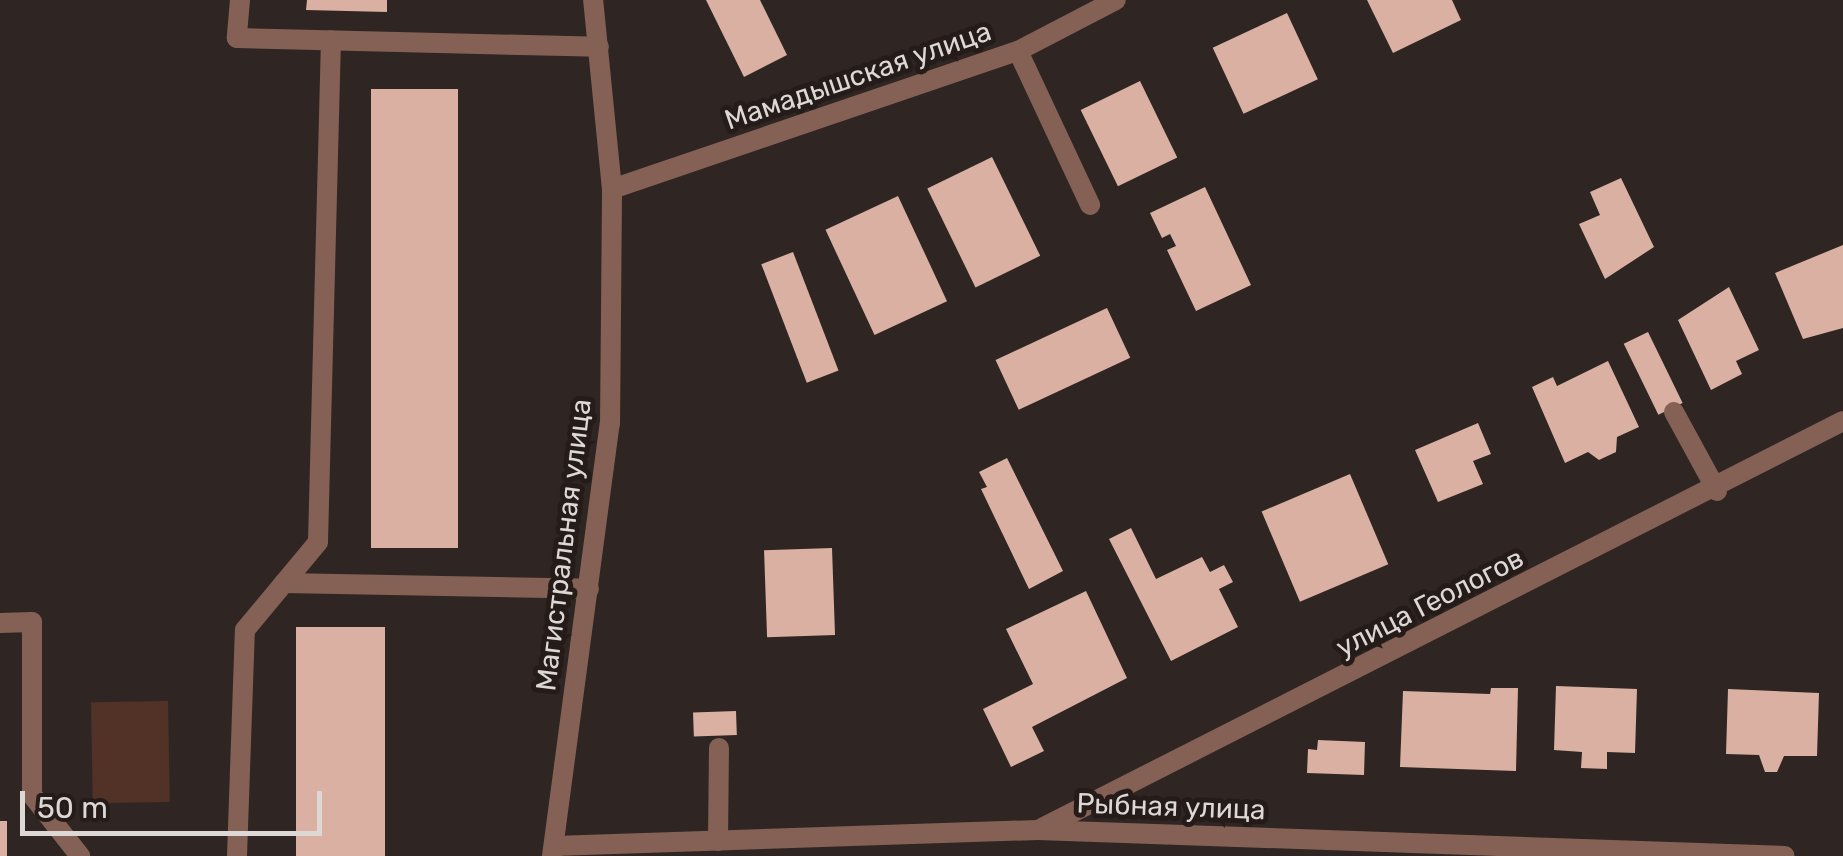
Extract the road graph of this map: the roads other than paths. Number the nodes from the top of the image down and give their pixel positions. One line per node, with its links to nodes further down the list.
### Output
1 (240, 0): 4 (street)
2 (594, 0): 5 (street, Магистральная улица)
3 (1116, 0): 6 (street, Мамадышская улица)
4 (331, 40): 5 (street); 12 (street)
5 (599, 47): 7 (street, Магистральная улица)
6 (1018, 51): 7 (street, Мамадышская улица); 8 (street)
7 (612, 189): 13 (street, Магистральная улица)
8 (1090, 205)
9 (1674, 412): 11 (street)
10 (1843, 421): 11 (street, улица Геологов)
11 (1717, 490): 16 (street, улица Геологов)
12 (284, 584): 13 (street); 21 (street)
13 (589, 589): 19 (street, Магистральная улица)
14 (0, 622): 20 (street)
15 (719, 748): 17 (street)
16 (1038, 830): 17 (street, Рыбная улица); 22 (street, Рыбная улица)
17 (718, 840): 18 (street, Рыбная улица)
18 (663, 849): 19 (street, Рыбная улица)
19 (553, 851)
20 (80, 856)
21 (237, 856)
22 (1785, 856)

